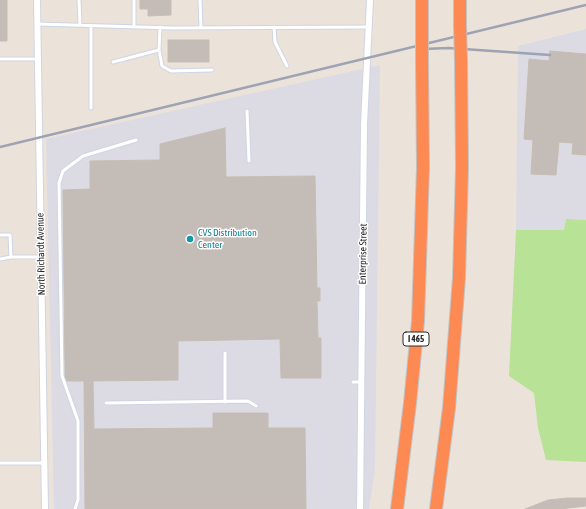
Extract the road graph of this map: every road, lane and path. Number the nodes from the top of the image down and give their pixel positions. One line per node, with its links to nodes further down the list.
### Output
1 (37, 0): 8 (street, North Richardt Avenue)
2 (79, 0): 9 (lane)
3 (134, 0): 11 (lane)
4 (200, 0): 15 (lane)
5 (370, 0): 13 (street, Enterprise Street)
6 (422, 0): 41 (highway, I 465, bridge)
7 (460, 0): 42 (highway, bridge)
8 (38, 24): 9 (lane); 17 (street, North Richardt Avenue)
9 (80, 25): 10 (lane)
10 (91, 26): 11 (lane); 22 (lane)
11 (134, 27): 14 (lane)
12 (274, 27): 13 (lane); 15 (lane); 20 (lane)
13 (370, 27): 32 (street, Enterprise Street)
14 (160, 28): 15 (lane); 16 (lane)
15 (201, 28)
16 (159, 50): 19 (lane); 21 (lane)
17 (38, 58): 18 (lane); 28 (street, North Richardt Avenue)
18 (0, 59)
19 (113, 62)
20 (287, 66)
21 (212, 70)
22 (91, 108)
23 (247, 111): 25 (lane)
24 (136, 140): 39 (lane)
25 (249, 161)
26 (0, 235): 27 (lane)
27 (11, 257): 28 (lane); 29 (lane)
28 (41, 257): 37 (street, North Richardt Avenue)
29 (0, 259)
30 (225, 353): 33 (lane)
31 (353, 382): 32 (lane)
32 (361, 382): 40 (street, Enterprise Street)
33 (225, 402): 34 (lane); 35 (lane)
34 (106, 403)
35 (256, 406)
36 (0, 463): 37 (lane)
37 (44, 463): 38 (street, North Richardt Avenue)
38 (44, 509)
39 (75, 509)
40 (360, 509)
41 (397, 509)
42 (436, 509)

